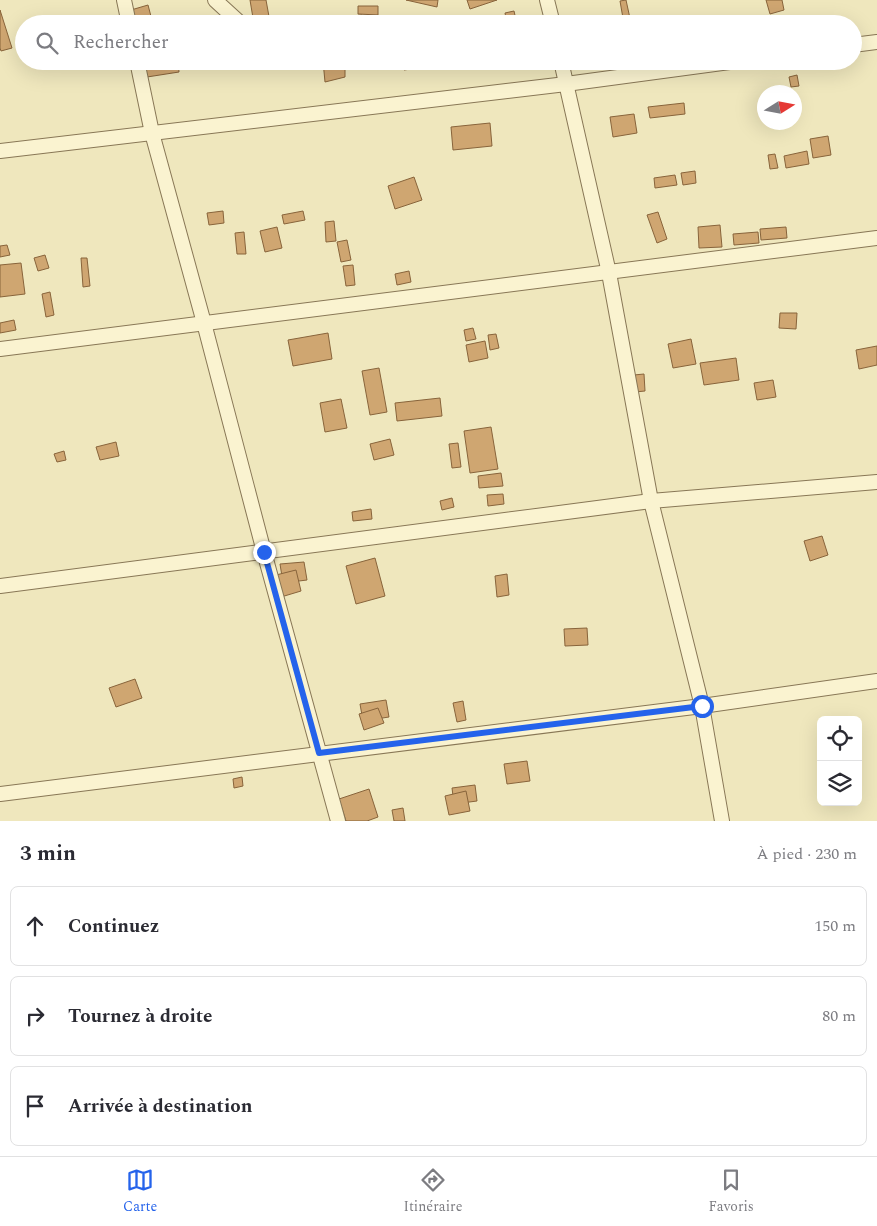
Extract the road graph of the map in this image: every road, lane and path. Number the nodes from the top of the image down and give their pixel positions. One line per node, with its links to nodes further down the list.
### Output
1 (124, 0): 4 (street)
2 (215, 0): 5 (street)
3 (547, 0): 6 (street)
4 (127, 15)
5 (231, 15)
6 (551, 15)
7 (877, 42): 8 (street)
8 (862, 44)
9 (139, 70): 13 (street)
10 (563, 70): 12 (street)
11 (670, 70): 12 (street)
12 (566, 84): 13 (street); 16 (street)
13 (152, 133): 14 (street); 17 (street)
14 (0, 151)
15 (877, 238): 16 (street)
16 (608, 273): 17 (street); 20 (street)
17 (204, 323): 18 (street); 21 (street)
18 (0, 349)
19 (877, 482): 20 (street)
20 (651, 501): 21 (street); 24 (street)
21 (264, 552): 22 (street); 25 (street)
22 (0, 586)
23 (877, 681): 24 (street)
24 (702, 706): 25 (street); 28 (street)
25 (319, 753): 26 (street); 27 (street)
26 (0, 794)
27 (338, 821)
28 (722, 821)

